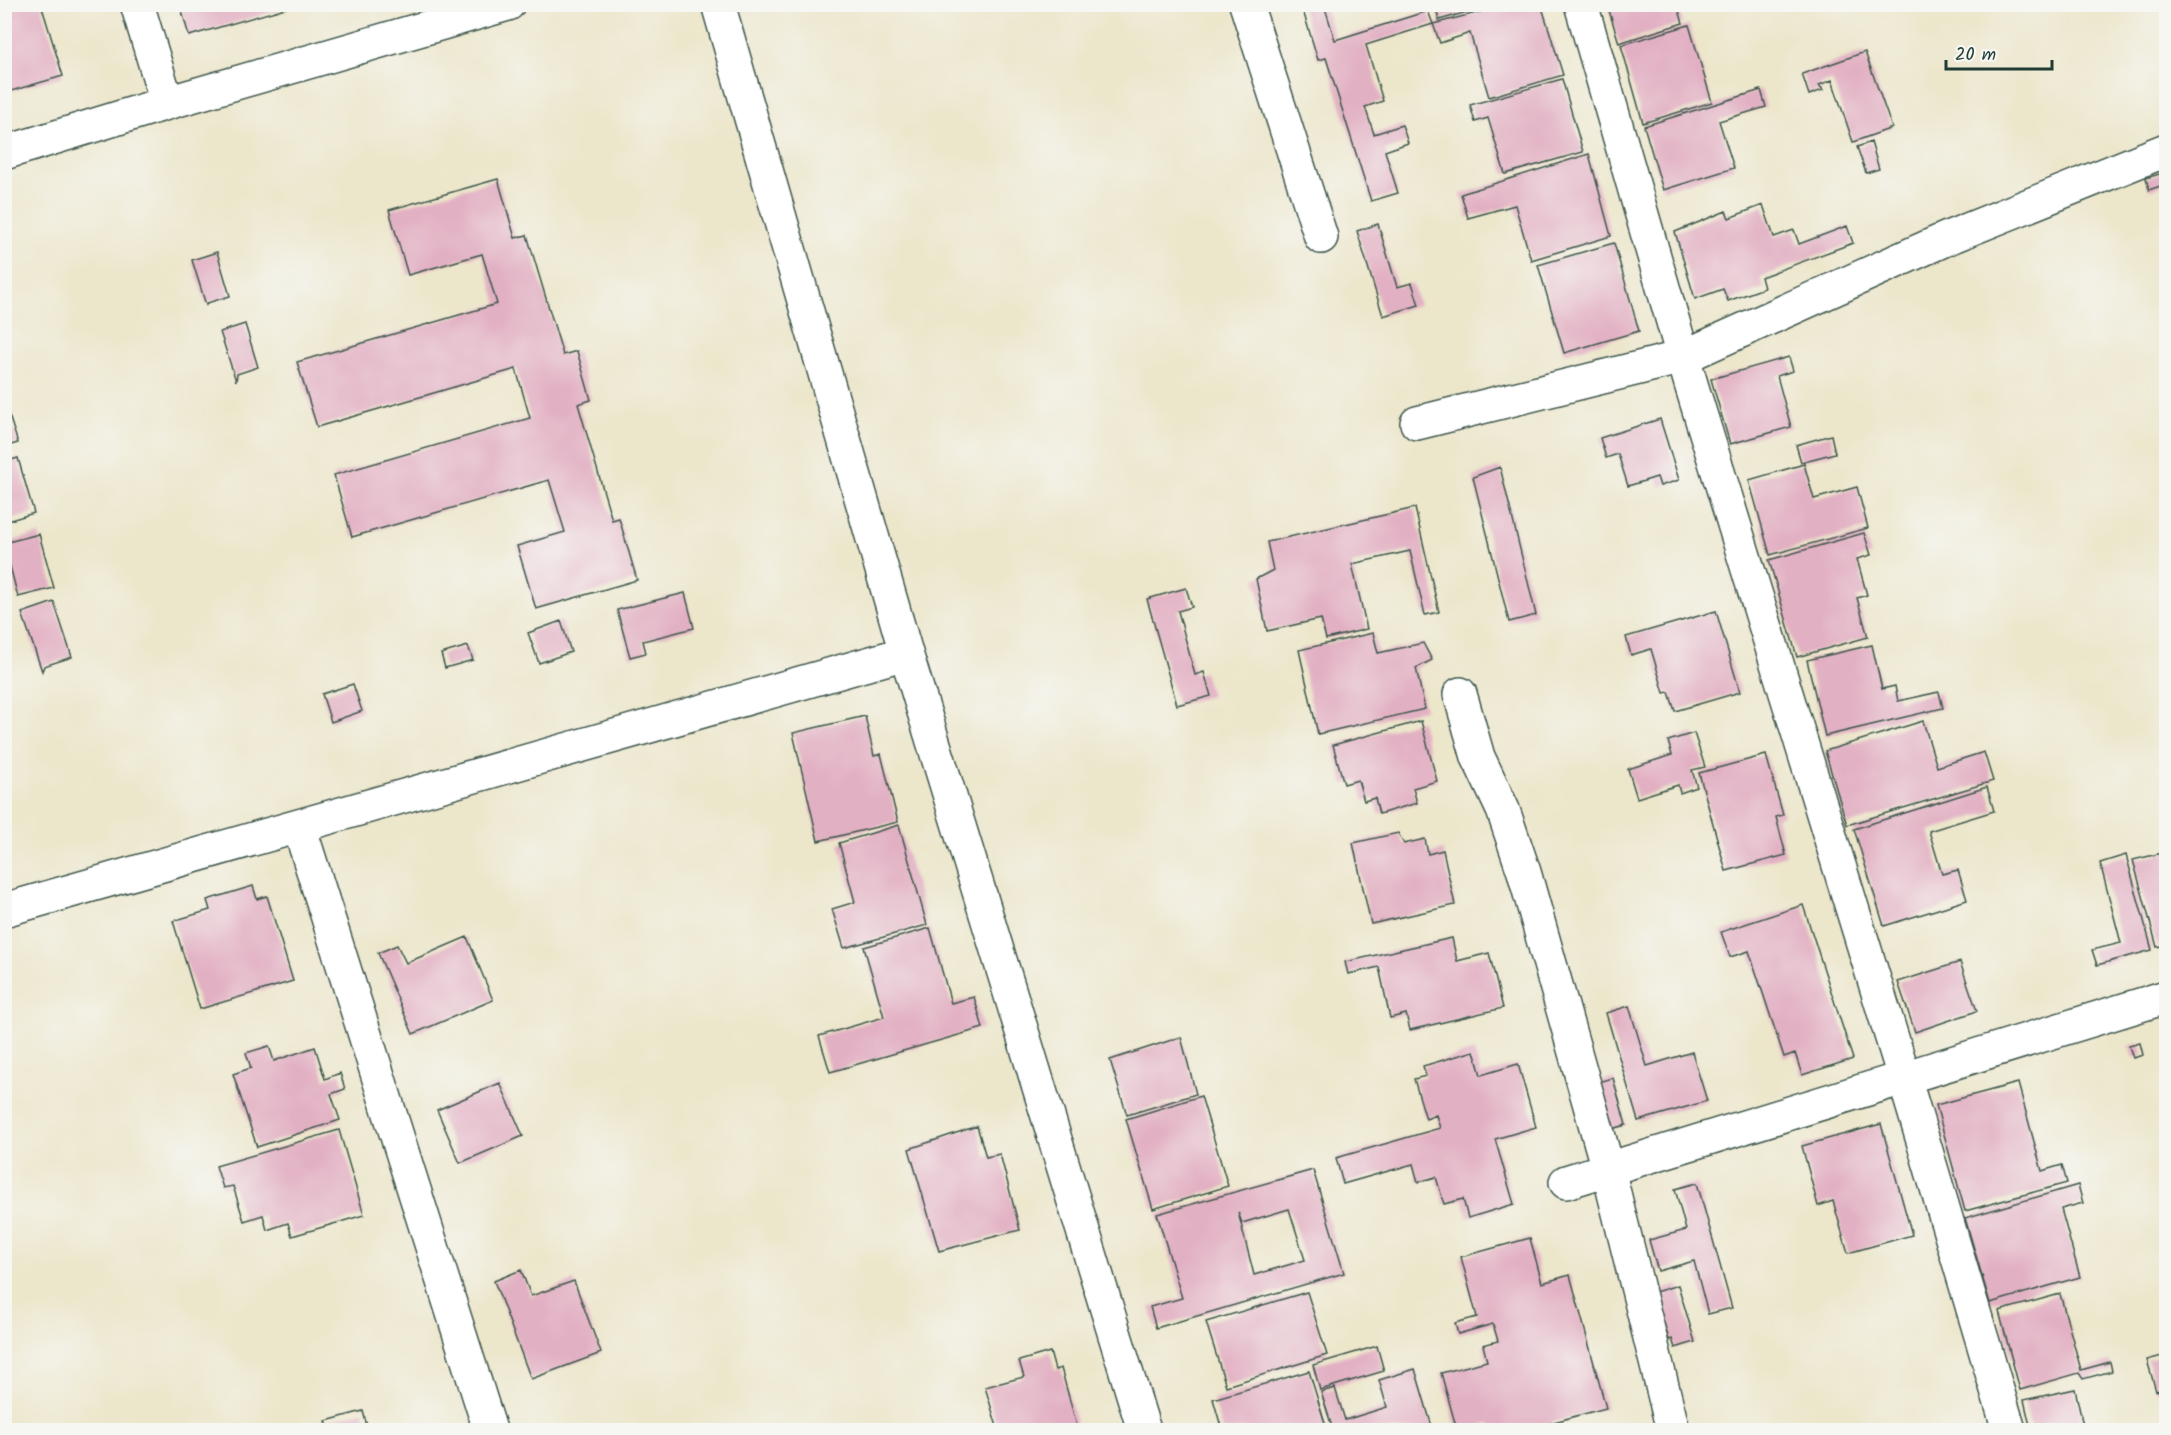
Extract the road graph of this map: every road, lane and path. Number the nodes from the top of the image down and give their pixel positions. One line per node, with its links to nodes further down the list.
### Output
1 (137, 4): 6 (street)
2 (508, 4): 6 (street)
3 (718, 4): 12 (street)
4 (1246, 4): 9 (street)
5 (1581, 4): 10 (street)
6 (167, 103): 8 (street)
7 (2166, 150): 10 (street)
8 (4, 153)
9 (1321, 237)
10 (1683, 357): 11 (street); 17 (street)
11 (1417, 423)
12 (906, 653): 14 (street); 21 (street)
13 (1460, 694): 18 (street)
14 (299, 826): 15 (street); 20 (street)
15 (4, 910)
16 (2166, 997): 17 (street)
17 (1904, 1077): 18 (street); 23 (street)
18 (1608, 1169): 19 (street); 22 (street)
19 (1566, 1182)
20 (490, 1431)
21 (1144, 1431)
22 (1673, 1431)
23 (2009, 1431)

